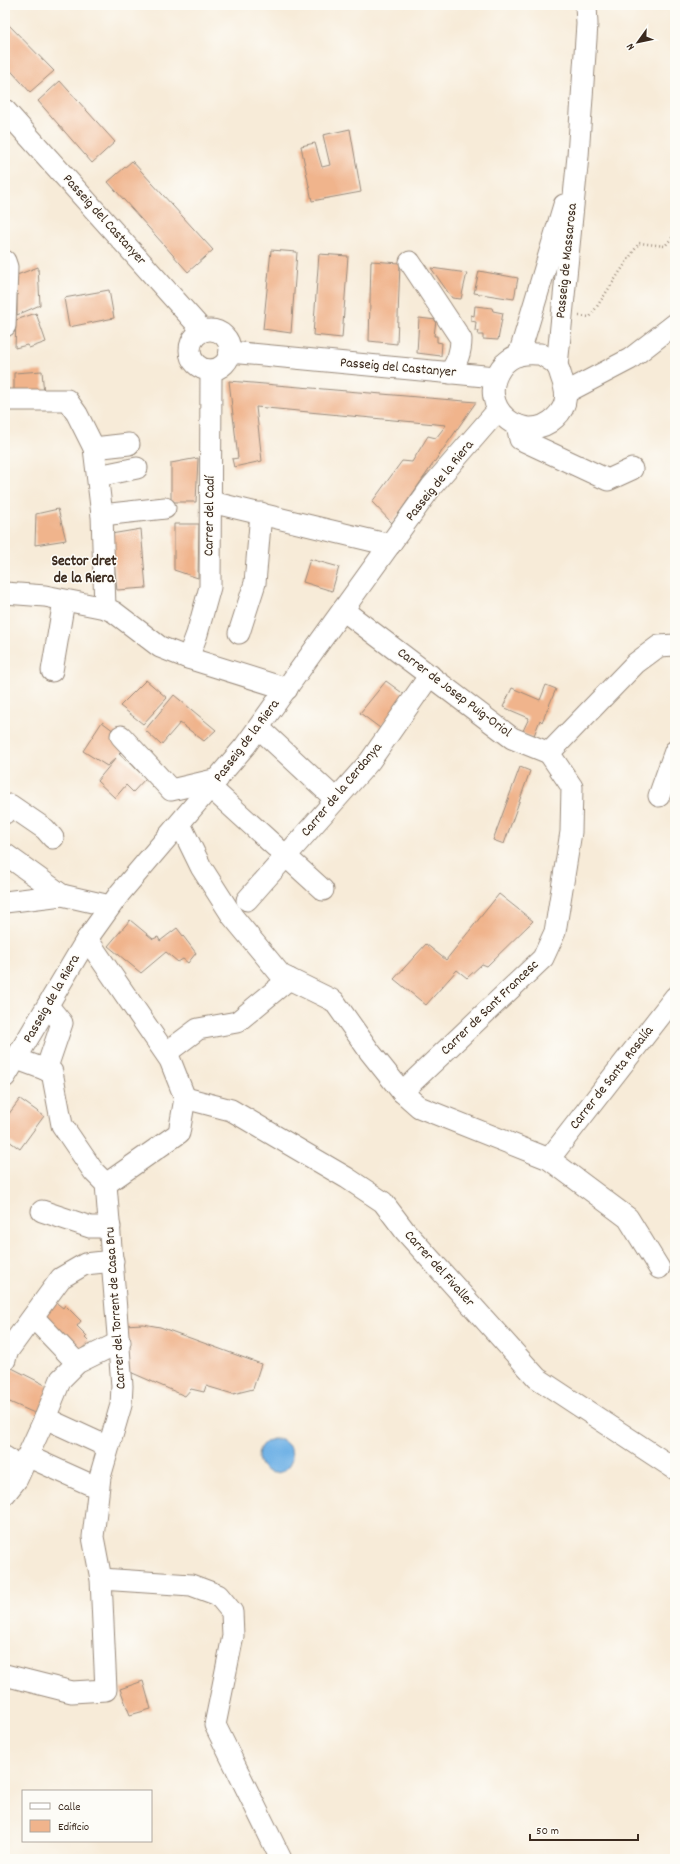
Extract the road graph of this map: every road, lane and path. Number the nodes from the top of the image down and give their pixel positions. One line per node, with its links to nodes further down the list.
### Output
1 (586, 5): 3 (street, Passeig de Massarosa)
2 (5, 110): 10 (street, Passeig del Castanyer)
3 (578, 156): 7 (street, Passeig de Massarosa); 12 (street, Passeig de Massarosa)
4 (675, 234): 7 (path)
5 (5, 261): 9 (street)
6 (410, 262): 15 (street)
7 (562, 315): 13 (street, Passeig de Massarosa)
8 (675, 324): 17 (street)
9 (5, 326)
10 (203, 331): 11 (street); 14 (street)
11 (230, 352): 14 (street); 15 (street, Passeig del Castanyer)
12 (519, 354): 13 (street); 16 (street)
13 (557, 366): 17 (street)
14 (211, 370): 26 (street, Carrer del Cadí)
15 (450, 373): 16 (street, Passeig del Castanyer)
16 (495, 377): 19 (street)
17 (567, 392): 20 (street)
18 (5, 400): 22 (street)
19 (498, 410): 20 (street); 30 (street, Passeig de la Riera)
20 (517, 425): 24 (street)
21 (129, 444): 22 (street)
22 (94, 448): 25 (street)
23 (137, 468): 25 (street)
24 (632, 469)
25 (98, 476): 29 (street)
26 (211, 502): 28 (street); 37 (street, Carrer del Cadí)
27 (165, 508): 29 (street)
28 (261, 513): 30 (street); 35 (street)
29 (102, 515): 33 (street)
30 (390, 545): 34 (street, Passeig de la Riera)
31 (5, 593): 32 (street)
32 (64, 601): 33 (street); 38 (street)
33 (105, 608): 37 (street)
34 (343, 610): 39 (street, Carrer de Josep Puig-Oriol); 40 (street, Passeig de la Riera)
35 (239, 633)
36 (675, 645): 44 (street)
37 (188, 658): 40 (street)
38 (52, 671)
39 (430, 675): 44 (street, Carrer de Josep Puig-Oriol); 51 (street, Carrer de la Cerdanya)
40 (287, 689): 41 (street, Passeig de la Riera)
41 (259, 728): 45 (street, Passeig de la Riera); 46 (street)
42 (121, 736): 45 (street)
43 (675, 751): 47 (street)
44 (549, 753): 66 (street, Carrer de Sant Francesc)
45 (215, 784): 49 (street, Passeig de la Riera); 51 (street)
46 (331, 795)
47 (659, 796)
48 (5, 812): 50 (street)
49 (180, 824): 57 (street, Passeig de la Riera); 59 (street)
50 (53, 838)
51 (286, 857): 53 (street); 55 (street, Carrer de la Cerdanya)
52 (7, 859): 54 (street)
53 (323, 890)
54 (62, 895): 56 (street); 57 (street)
55 (247, 900)
56 (5, 902)
57 (110, 906): 58 (street, Passeig de la Riera)
58 (87, 939): 61 (street, Passeig de la Riera); 62 (street)
59 (289, 979): 62 (street); 66 (street)
60 (675, 997): 68 (street, Carrer de Santa Rosalía)
61 (48, 1006): 63 (street, Passeig de la Riera); 64 (street)
62 (166, 1053): 67 (street)
63 (17, 1059): 64 (street); 65 (street, Passeig de la Riera)
64 (46, 1070): 69 (street)
65 (5, 1078)
66 (402, 1092): 68 (street)
67 (185, 1098): 69 (street); 81 (street, Carrer del Fivaller)
68 (550, 1159): 73 (street)
69 (106, 1184): 71 (street, Carrer del Torrent de Casa Bru)
70 (42, 1211): 71 (street)
71 (110, 1226): 72 (street, Carrer del Torrent de Casa Bru)
72 (113, 1261): 74 (street); 75 (street, Carrer del Torrent de Casa Bru)
73 (659, 1268)
74 (33, 1317): 76 (street); 77 (street)
75 (120, 1342): 77 (street); 79 (street, Carrer del Torrent de Casa Bru)
76 (6, 1354)
77 (77, 1364): 78 (street)
78 (45, 1418): 79 (street); 80 (street)
79 (108, 1447): 82 (street, Carrer del Torrent de Casa Bru)
80 (18, 1461): 82 (street); 83 (street)
81 (674, 1466)
82 (98, 1488): 84 (street, Carrer del Torrent de Casa Bru)
83 (5, 1494)
84 (100, 1579): 85 (street, Carrer del Torrent de Casa Bru); 86 (street)
85 (5, 1675)
86 (281, 1859)

